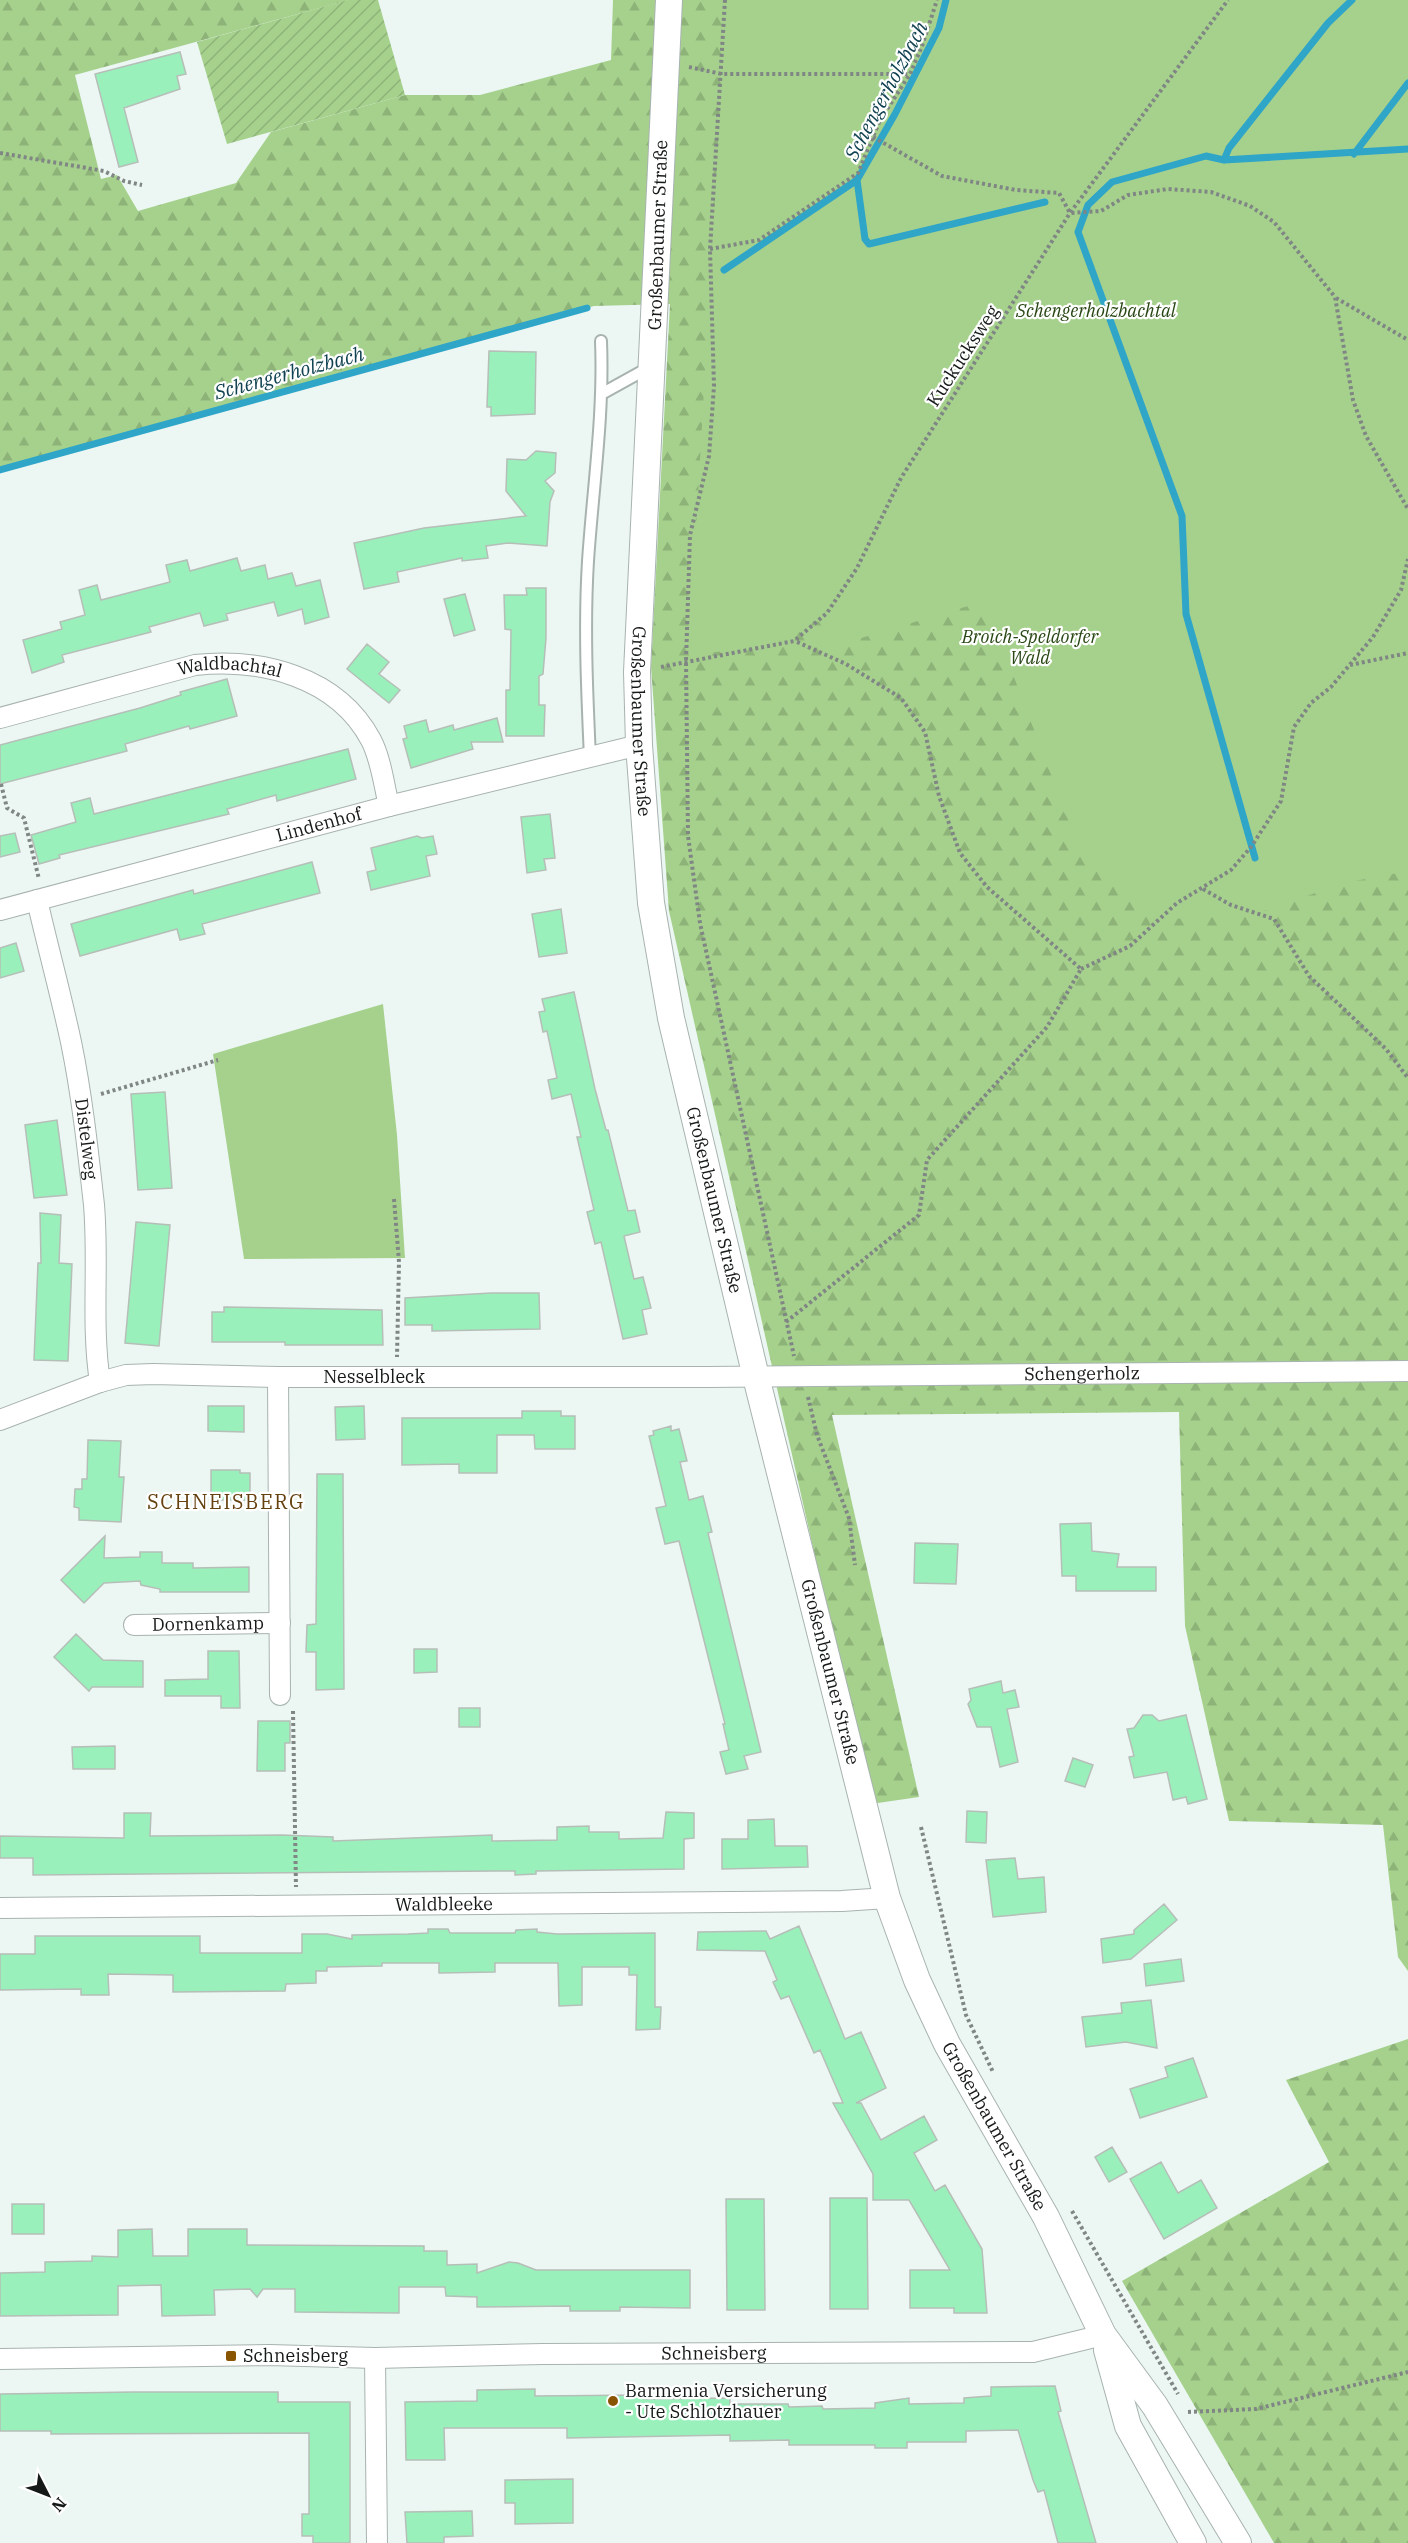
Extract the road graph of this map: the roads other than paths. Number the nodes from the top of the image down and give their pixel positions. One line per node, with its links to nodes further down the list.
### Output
1 (669, 0): 3 (street, Großenbaumer Straße)
2 (601, 341): 4 (lane)
3 (653, 365): 4 (lane); 6 (street, Großenbaumer Straße)
4 (603, 393): 7 (lane)
5 (0, 717): 8 (street, Waldbachtal)
6 (639, 745): 7 (street, Lindenhof); 13 (street, Großenbaumer Straße)
7 (590, 758): 8 (street, Lindenhof)
8 (389, 806): 9 (street, Lindenhof)
9 (40, 899): 10 (street, Lindenhof); 14 (street, Distelweg)
10 (0, 910)
11 (1408, 1371): 13 (street, Schengerholz)
12 (278, 1377): 13 (street, Nesselbleck); 14 (street, Nesselbleck); 16 (street, Dornenkamp)
13 (756, 1377): 19 (street, Großenbaumer Straße)
14 (100, 1382): 15 (street, Nesselbleck)
15 (0, 1420)
16 (280, 1623): 17 (street, Dornenkamp); 18 (street, Dornenkamp)
17 (134, 1625)
18 (280, 1695)
19 (887, 1898): 20 (street, Waldbleeke); 21 (street, Großenbaumer Straße)
20 (0, 1908)
21 (1103, 2335): 22 (street, Schneisberg); 25 (street, Großenbaumer Straße); 26 (street, Großenbaumer Straße)
22 (375, 2358): 23 (street, Schneisberg); 24 (street)
23 (0, 2359)
24 (377, 2543)
25 (1193, 2543)
26 (1238, 2543)

